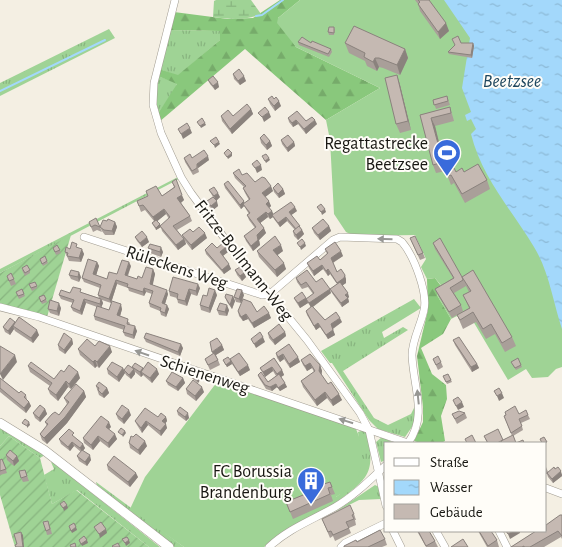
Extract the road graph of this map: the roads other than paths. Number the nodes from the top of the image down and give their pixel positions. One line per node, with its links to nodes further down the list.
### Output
1 (175, 0): 3 (street, Fritze-Bollmann-Weg)
2 (84, 237): 3 (street, Rüleckens Weg)
3 (270, 294): 7 (street, Fritze-Bollmann-Weg); 9 (street, one-way to 3)
4 (0, 307): 7 (street, Schienenweg, one-way to 4)
5 (0, 416): 10 (main road)
6 (0, 423): 10 (main road)
7 (369, 430): 8 (street, Schienenweg); 12 (street, Fritze-Bollmann-Weg)
8 (405, 442)
9 (409, 442)
10 (34, 443): 20 (main road)
11 (384, 467): 12 (street)
12 (377, 473): 15 (street, Fritze-Bollmann-Weg); 21 (street)
13 (547, 488): 14 (street)
14 (562, 494)
15 (384, 499)
16 (384, 524): 22 (street)
17 (394, 532): 23 (street)
18 (437, 532): 24 (street)
19 (500, 532): 25 (street)
20 (169, 547)
21 (269, 547)
22 (341, 547)
23 (401, 547)
24 (445, 547)
25 (507, 547)

